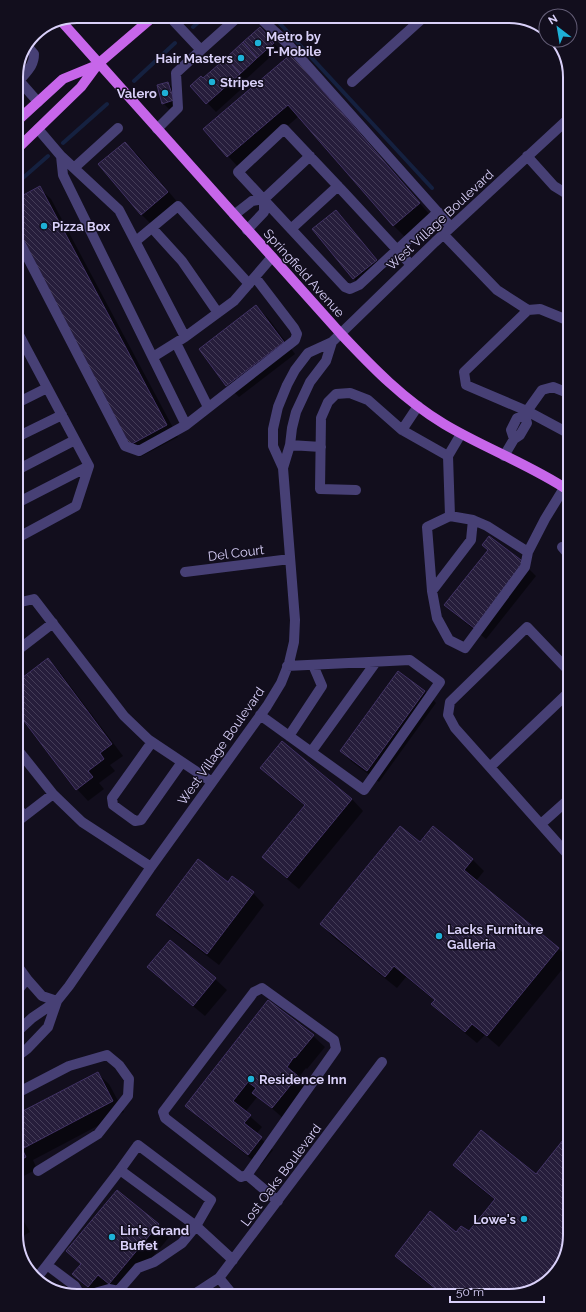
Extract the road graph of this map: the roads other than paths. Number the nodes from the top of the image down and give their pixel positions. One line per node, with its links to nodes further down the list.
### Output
1 (146, 23): 9 (main road)
2 (176, 23): 8 (street)
3 (231, 23): 8 (street)
4 (266, 23): 27 (street)
5 (417, 23): 11 (street)
6 (64, 25): 9 (main road, Springfield Avenue)
7 (31, 50): 10 (street)
8 (201, 50): 18 (street)
9 (98, 64): 13 (main road); 17 (main road); 18 (main road, Springfield Avenue)
10 (23, 74)
11 (352, 82)
12 (23, 85): 13 (street)
13 (38, 102): 14 (main road)
14 (23, 116)
15 (563, 124): 22 (street, West Village Boulevard)
16 (118, 128): 23 (street)
17 (38, 129): 19 (main road); 20 (street)
18 (157, 129): 28 (main road, Springfield Avenue)
19 (23, 143)
20 (61, 156): 23 (street); 48 (street)
21 (310, 156): 24 (street); 26 (street); 26 (street)
22 (527, 156): 25 (street); 29 (street, West Village Boulevard)
23 (74, 168): 34 (street)
24 (338, 186): 32 (street); 36 (street)
25 (563, 192)
26 (264, 200): 28 (street); 31 (street); 32 (street)
27 (438, 212): 29 (street); 36 (street)
28 (234, 215): 31 (main road, Springfield Avenue)
29 (451, 226): 33 (street, West Village Boulevard)
30 (152, 228): 34 (street); 39 (street); 41 (street)
31 (247, 230): 37 (main road, Springfield Avenue)
32 (291, 230): 36 (street)
33 (443, 234): 38 (street, West Village Boulevard); 40 (street)
34 (136, 241): 44 (street)
35 (23, 249): 56 (street)
36 (397, 250): 38 (street)
37 (272, 257): 39 (street); 43 (main road, Springfield Avenue)
38 (411, 265): 43 (street, West Village Boulevard)
39 (252, 280): 41 (street); 53 (street)
40 (528, 310): 42 (street); 54 (street)
41 (218, 313): 44 (street)
42 (563, 318)
43 (341, 334): 46 (street, West Village Boulevard); 52 (main road, Springfield Avenue)
44 (185, 337): 47 (street)
45 (23, 342): 49 (street)
46 (332, 342): 62 (street, West Village Boulevard); 68 (street, West Village Boulevard)
47 (176, 343): 48 (street); 53 (street)
48 (153, 357): 56 (street)
49 (47, 388): 51 (street); 55 (street)
50 (563, 391): 54 (street)
51 (23, 400)
52 (418, 406): 57 (street); 60 (main road, Springfield Avenue)
53 (208, 408): 56 (street)
54 (526, 414): 58 (street); 65 (street)
55 (62, 415): 59 (street); 61 (street)
56 (186, 425)
57 (402, 430): 63 (street); 64 (street)
58 (563, 431)
59 (23, 434)
60 (461, 434): 64 (street); 65 (main road, Springfield Avenue)
61 (75, 440): 66 (street); 67 (street)
62 (290, 445): 63 (street); 68 (street, West Village Boulevard)
63 (320, 447): 70 (street)
64 (448, 456): 73 (street)
65 (504, 456): 69 (main road, Springfield Avenue)
66 (89, 466): 72 (street); 75 (street)
67 (23, 467)
68 (283, 468): 77 (street, West Village Boulevard)
69 (563, 487)
70 (356, 490)
71 (563, 493): 76 (street)
72 (23, 500)
73 (450, 516): 74 (street); 79 (street)
74 (473, 520): 76 (street); 79 (street)
75 (23, 535)
76 (528, 552): 79 (street)
77 (290, 559): 78 (street, Del Court); 86 (street, West Village Boulevard)
78 (185, 572)
79 (432, 591)
80 (23, 602): 81 (street)
81 (52, 622): 82 (street); 90 (street)
82 (23, 646)
83 (376, 662): 84 (street); 91 (street); 91 (street)
84 (313, 665): 86 (street); 89 (street)
85 (563, 665): 94 (street)
86 (287, 666): 88 (street, West Village Boulevard)
87 (563, 698): 94 (street)
88 (260, 715): 89 (street); 95 (street, West Village Boulevard)
89 (289, 736): 91 (street)
90 (152, 742): 93 (street); 93 (street)
91 (311, 752)
92 (23, 756): 96 (street)
93 (182, 762): 95 (street)
94 (490, 767): 99 (street)
95 (212, 782): 101 (street, West Village Boulevard)
96 (53, 794): 98 (street); 101 (street)
97 (563, 804): 99 (street)
98 (23, 813)
99 (541, 824): 100 (street)
100 (563, 849)
101 (151, 867): 105 (street, West Village Boulevard)
102 (23, 974): 103 (street)
103 (27, 979): 104 (street); 105 (street)
104 (23, 984)
105 (57, 1001): 106 (street, West Village Boulevard); 107 (street, West Village Boulevard)
106 (23, 1026)
107 (23, 1051)
108 (382, 1062): 113 (street, Lost Oaks Boulevard)
109 (23, 1090): 111 (street)
110 (120, 1170): 114 (street); 114 (street); 116 (street)
111 (38, 1171)
112 (247, 1175): 112 (street); 113 (street)
113 (278, 1201): 115 (street, Lost Oaks Boulevard)
114 (196, 1226): 115 (street); 120 (street)
115 (233, 1260): 118 (street, Lost Oaks Boulevard)
116 (47, 1265): 117 (street); 119 (street)
117 (40, 1274)
118 (220, 1278): 121 (street, Lost Oaks Boulevard); 122 (street)
119 (77, 1289)
120 (121, 1289)
121 (203, 1289)
122 (228, 1289)

